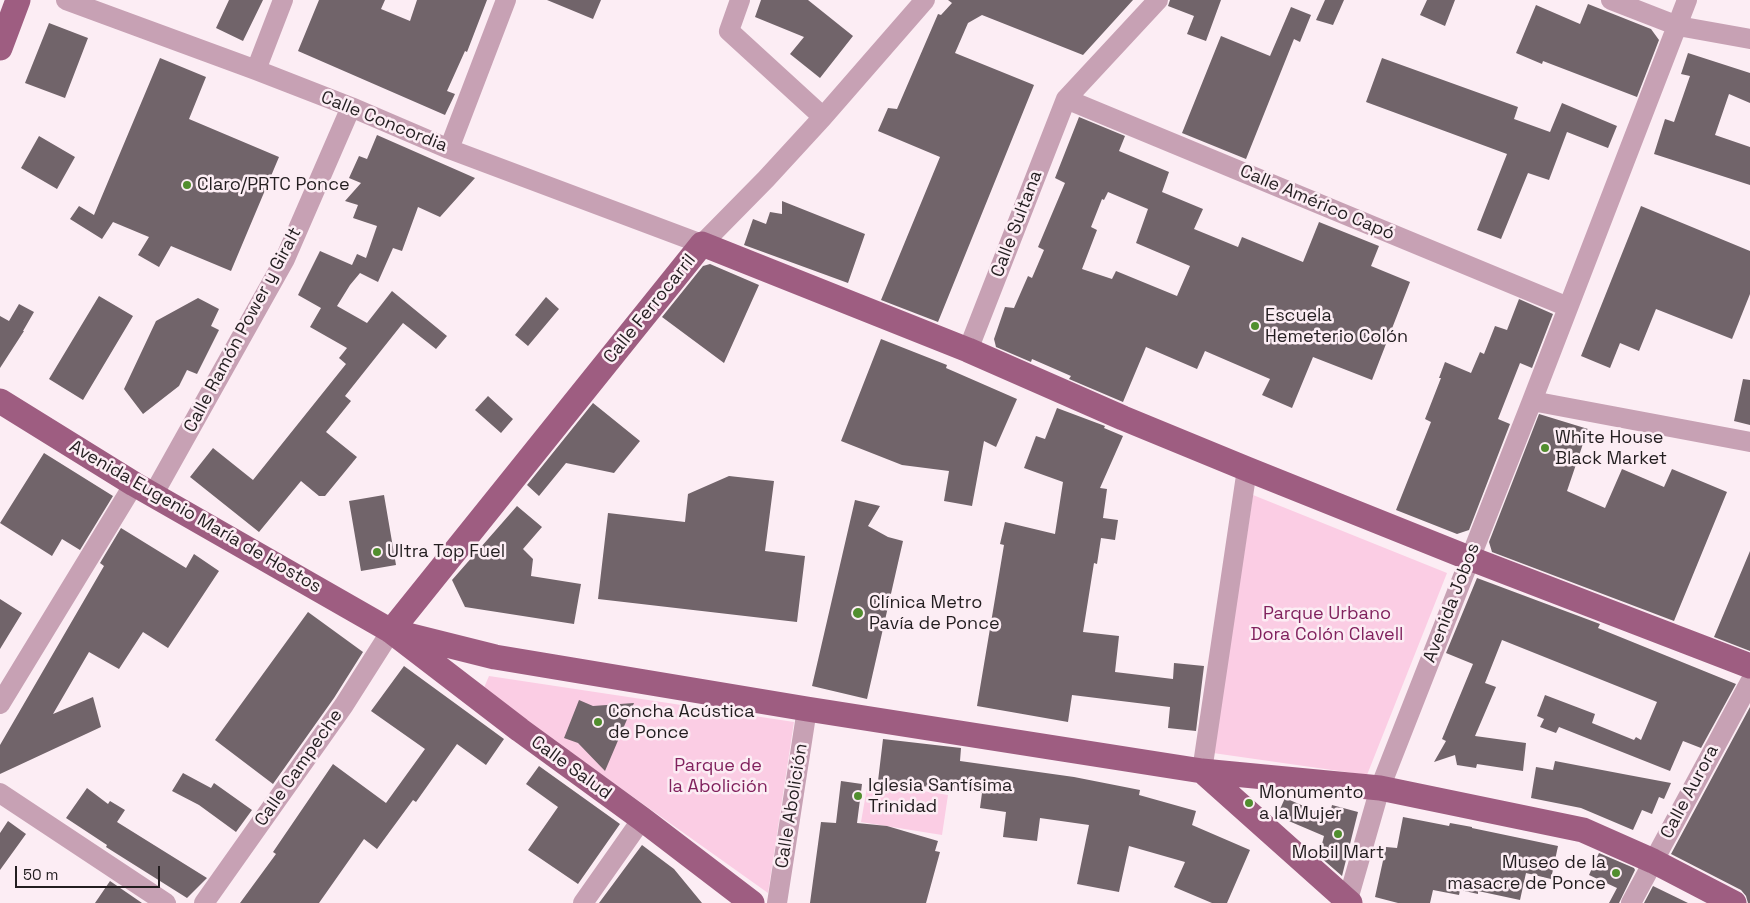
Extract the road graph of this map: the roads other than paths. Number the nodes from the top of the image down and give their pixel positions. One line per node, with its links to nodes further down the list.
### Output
1 (18, 0): 12 (main road)
2 (66, 0): 13 (street, Calle Concordia)
3 (283, 0): 13 (street)
4 (506, 0): 17 (street)
5 (740, 0): 16 (street)
6 (925, 0): 16 (street, Calle Ferrocarril)
7 (1158, 0): 14 (street)
8 (1611, 0): 10 (street)
9 (1687, 0): 10 (street, Avenida Jobos)
10 (1678, 26): 11 (street); 19 (street, Avenida Jobos)
11 (1750, 39)
12 (0, 48)
13 (256, 70): 15 (street, Calle Concordia)
14 (1066, 99): 19 (street, Calle Américo Capó); 20 (street, Calle Sultana)
15 (351, 107): 17 (street, Calle Concordia); 25 (street, Calle Ramón Power y Giralt)
16 (823, 117): 18 (street, Calle Ferrocarril)
17 (449, 148): 18 (street, Calle Concordia)
18 (702, 244): 20 (main road); 27 (main road, Calle Ferrocarril)
19 (1568, 307): 22 (street, Avenida Jobos)
20 (968, 350): 24 (main road)
21 (0, 401): 25 (main road, Avenida Eugenio María de Hostos)
22 (1532, 402): 23 (street); 26 (street, Avenida Jobos)
23 (1750, 442)
24 (1247, 469): 26 (main road); 32 (street)
25 (144, 489): 27 (main road, Avenida Eugenio María de Hostos); 30 (street, Calle Ramón Power y Giralt)
26 (1469, 558): 28 (main road); 33 (street, Avenida Jobos)
27 (391, 631): 31 (main road); 35 (main road, Calle Salud); 39 (street, Calle Campeche)
28 (1750, 666)
29 (1750, 682): 36 (street, Calle Aurora)
30 (0, 704)
31 (807, 709): 32 (main road); 42 (street, Calle Abolición)
32 (1202, 771): 33 (main road); 37 (main road)
33 (1380, 788): 36 (main road); 37 (street, Avenida Jobos)
34 (0, 793): 38 (street)
35 (642, 819): 40 (street); 41 (main road, Calle Salud)
36 (1653, 861): 43 (street, Calle Aurora); 44 (main road)
37 (1348, 902)
38 (166, 903)
39 (204, 903)
40 (583, 903)
41 (752, 903)
42 (777, 903)
43 (1631, 903)
44 (1734, 903)

